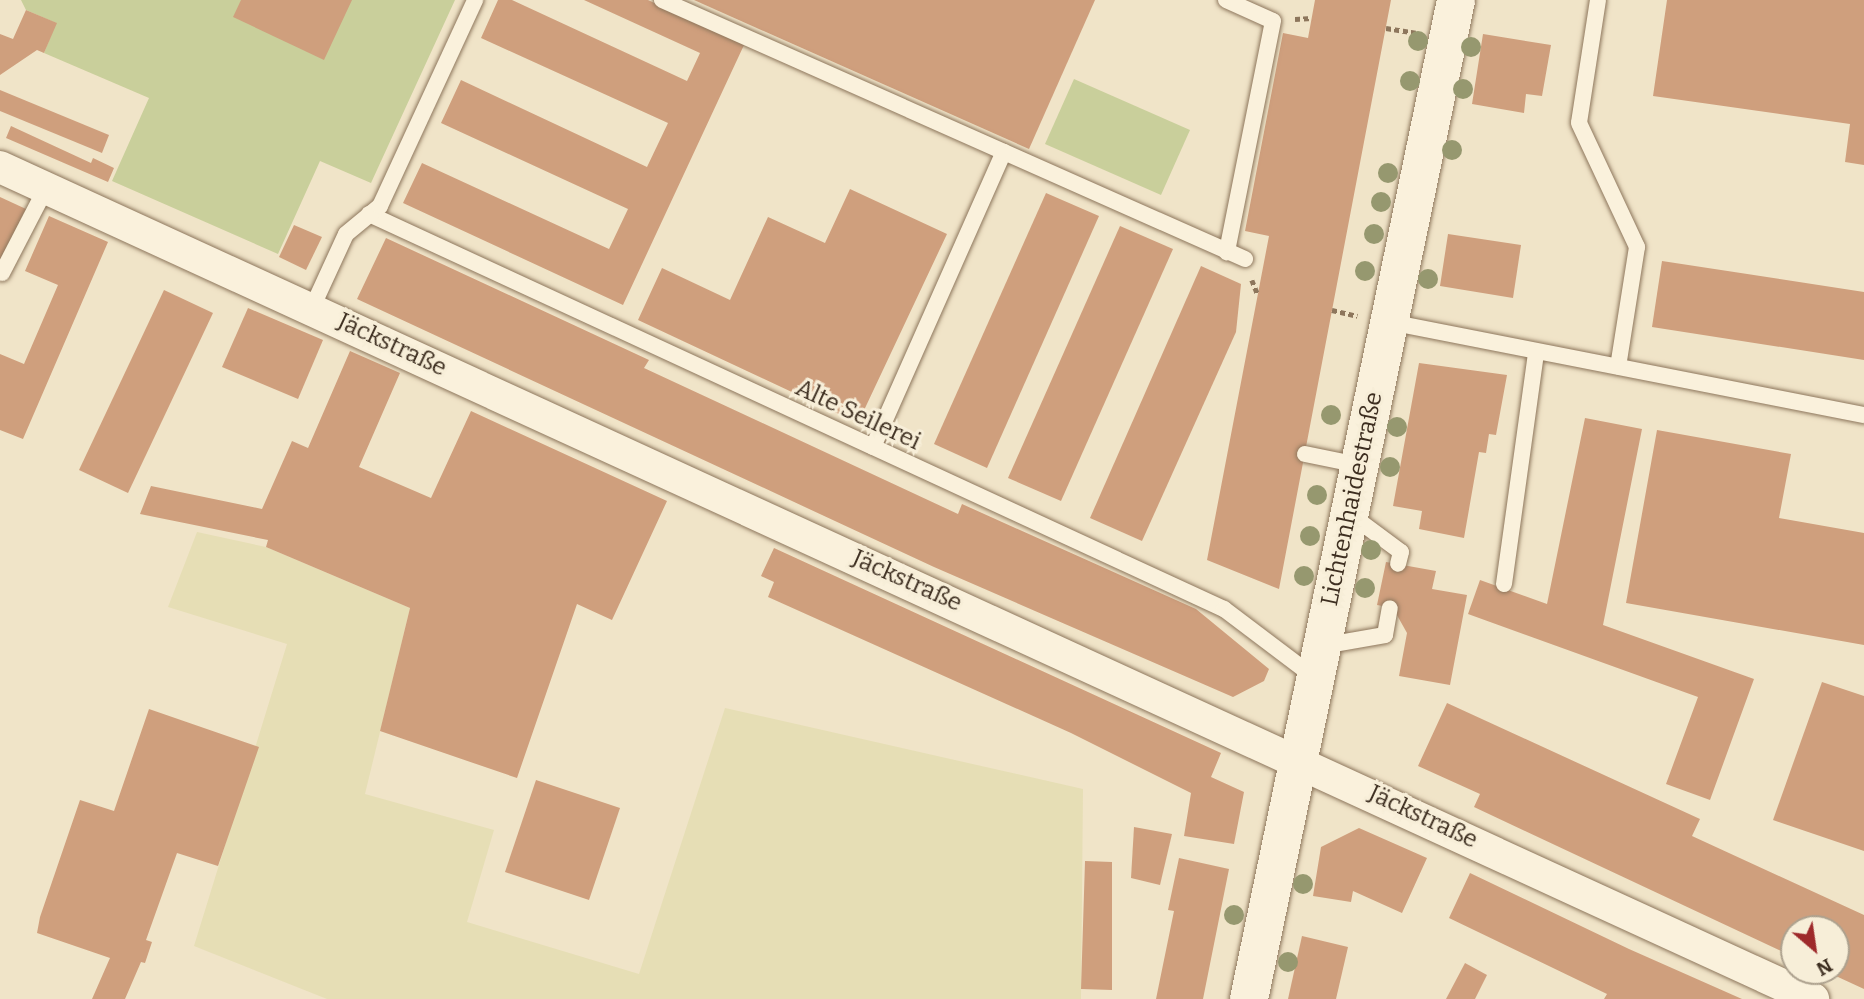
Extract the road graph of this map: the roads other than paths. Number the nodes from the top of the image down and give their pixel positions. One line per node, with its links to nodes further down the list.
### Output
1 (475, 0): 9 (lane)
2 (662, 0): 6 (lane)
3 (1226, 0): 10 (lane)
4 (1456, 0): 14 (street, Lichtenhaidestraße)
5 (1598, 0): 16 (lane)
6 (1004, 152): 10 (lane); 18 (lane)
7 (0, 167): 8 (street, Jäckstraße)
8 (46, 188): 12 (lane); 13 (street, Jäckstraße)
9 (369, 215): 13 (lane); 18 (lane, Alte Seilerei)
10 (1227, 252): 11 (lane)
11 (1245, 259)
12 (2, 273)
13 (312, 308): 26 (street, Jäckstraße)
14 (1389, 322): 15 (lane); 20 (street, Lichtenhaidestraße)
15 (1536, 352): 16 (lane); 23 (lane)
16 (1618, 367): 17 (lane)
17 (1864, 415)
18 (873, 447): 25 (lane, Alte Seilerei)
19 (1305, 454): 20 (lane)
20 (1359, 465): 21 (street, Lichtenhaidestraße)
21 (1349, 514): 22 (lane); 25 (street, Lichtenhaidestraße)
22 (1398, 564)
23 (1504, 584)
24 (1390, 608): 25 (lane)
25 (1318, 662): 26 (street, Lichtenhaidestraße)
26 (1298, 759): 27 (street, Lichtenhaidestraße); 28 (street, Jäckstraße)
27 (1249, 999)
28 (1813, 999)

